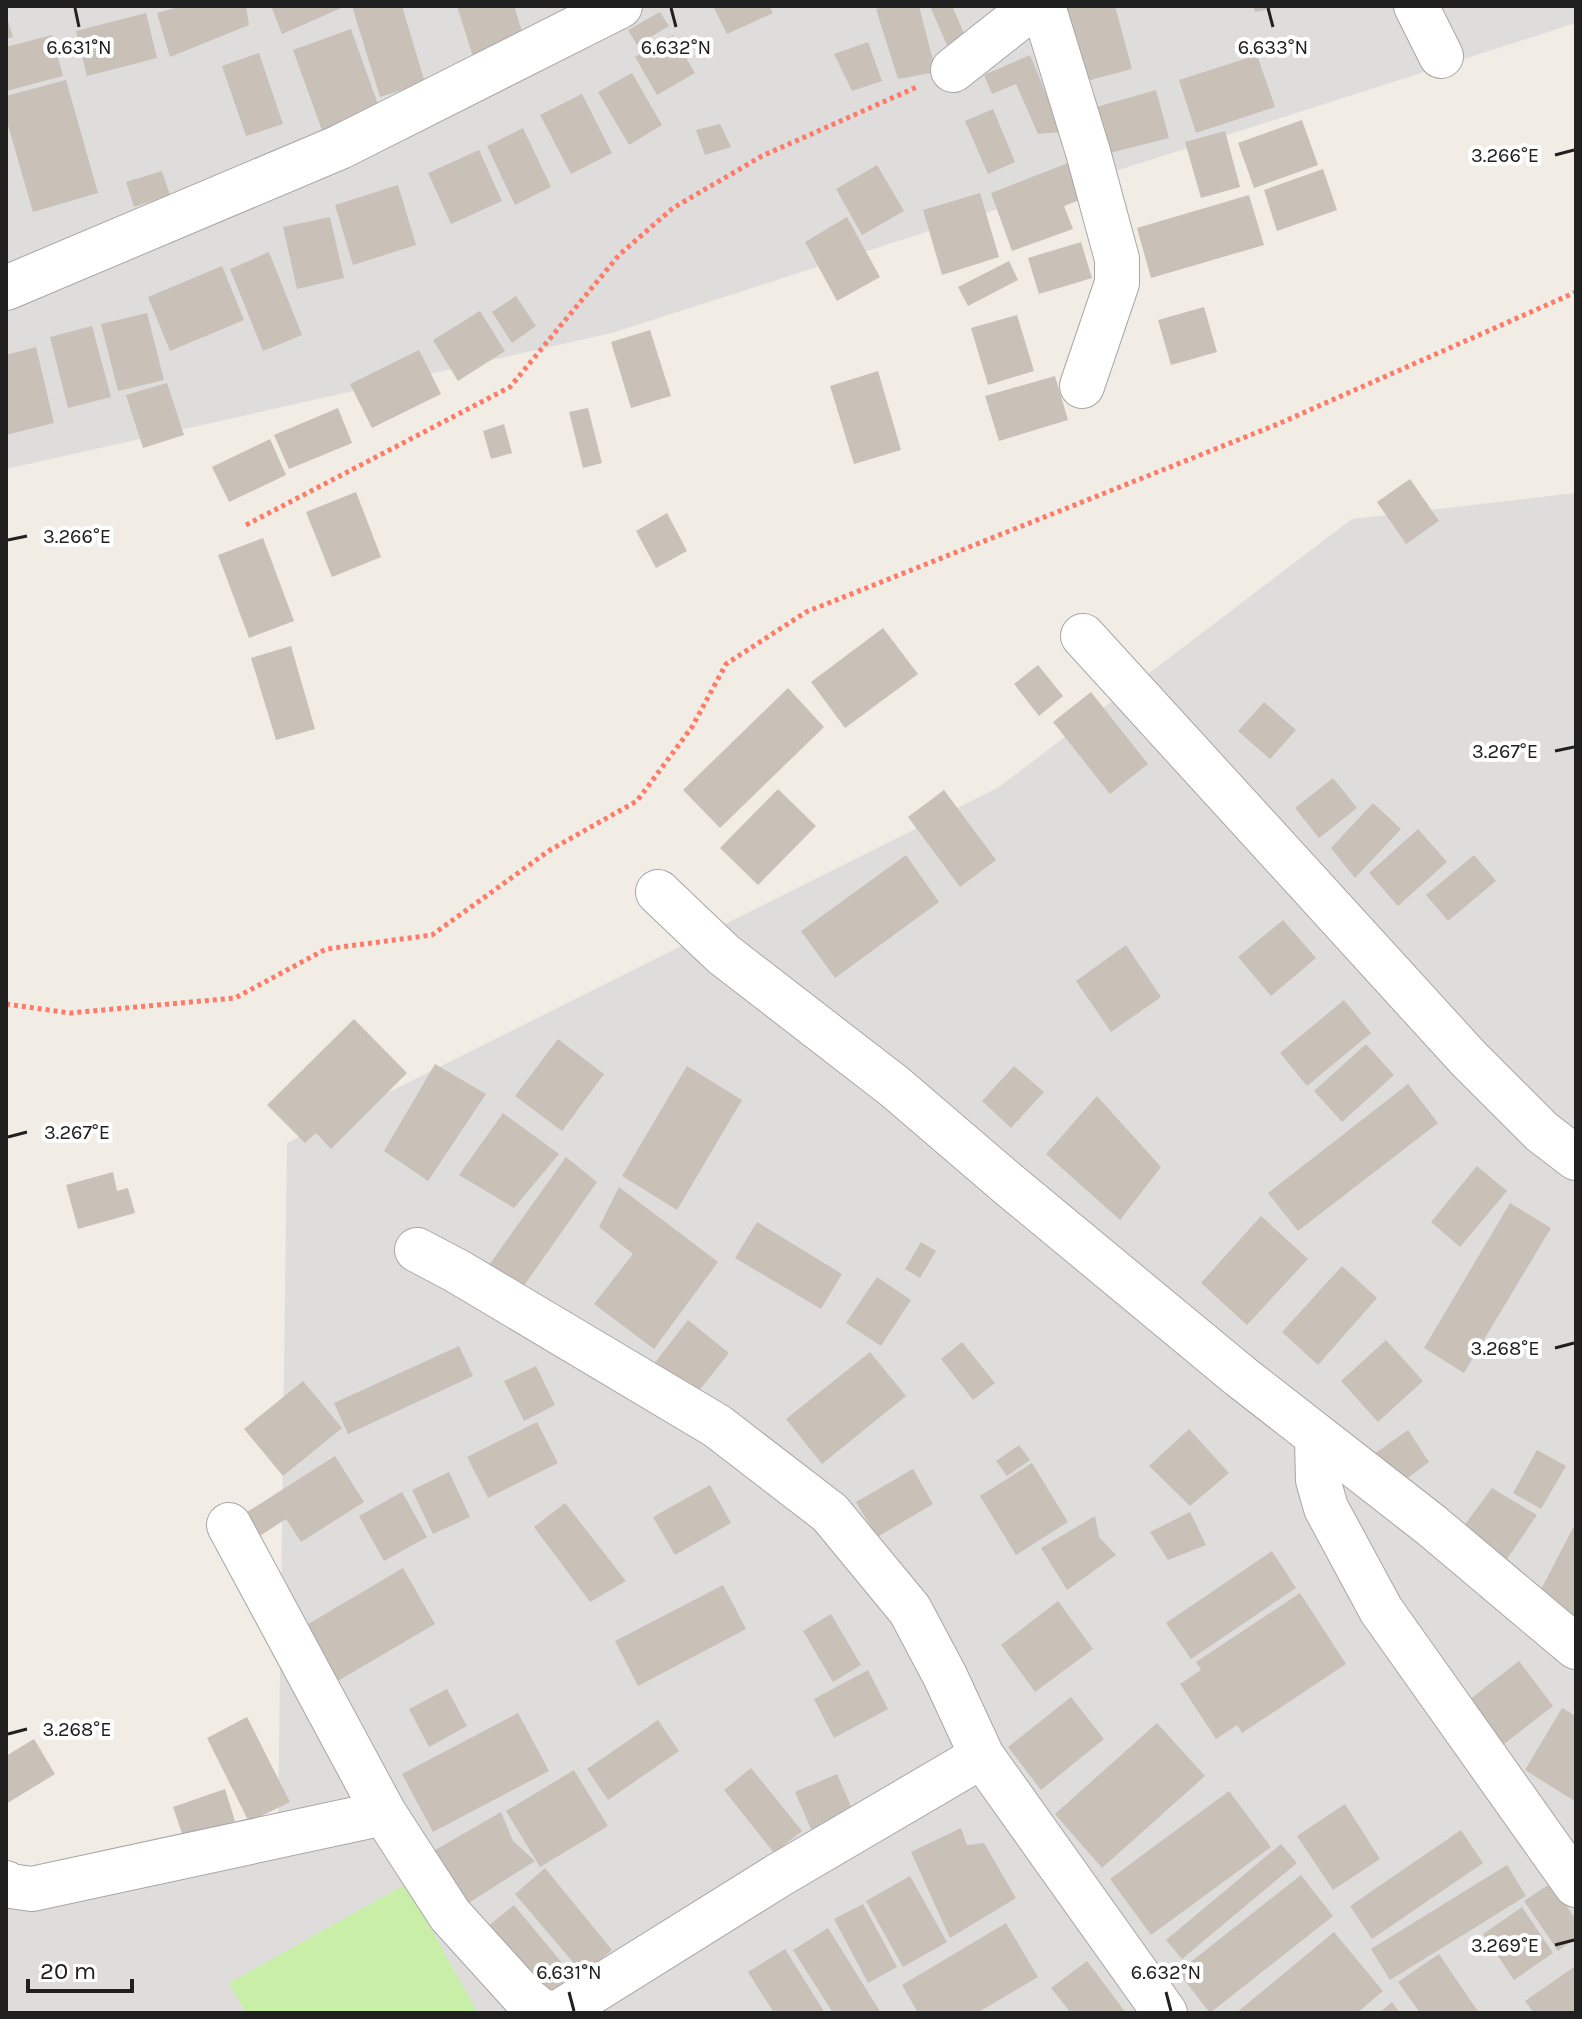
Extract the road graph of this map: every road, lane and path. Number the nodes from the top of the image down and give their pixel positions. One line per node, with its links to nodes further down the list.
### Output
1 (620, 6): 7 (street)
2 (1030, 6): 6 (street)
3 (1043, 6): 9 (street)
4 (1416, 6): 5 (street)
5 (1441, 56)
6 (953, 70): 10 (path)
7 (6, 288)
8 (1576, 292): 13 (path)
9 (1082, 386)
10 (246, 525)
11 (1083, 636): 14 (street)
12 (658, 892): 16 (street)
13 (6, 1004)
14 (1576, 1158)
15 (417, 1250): 19 (street)
16 (1317, 1439): 18 (street); 22 (street)
17 (229, 1525): 20 (street)
18 (1576, 1647)
19 (982, 1756): 23 (street); 24 (street)
20 (384, 1813): 21 (street); 23 (street)
21 (6, 1883)
22 (1576, 1885)
23 (556, 2013)
24 (1165, 2013)

